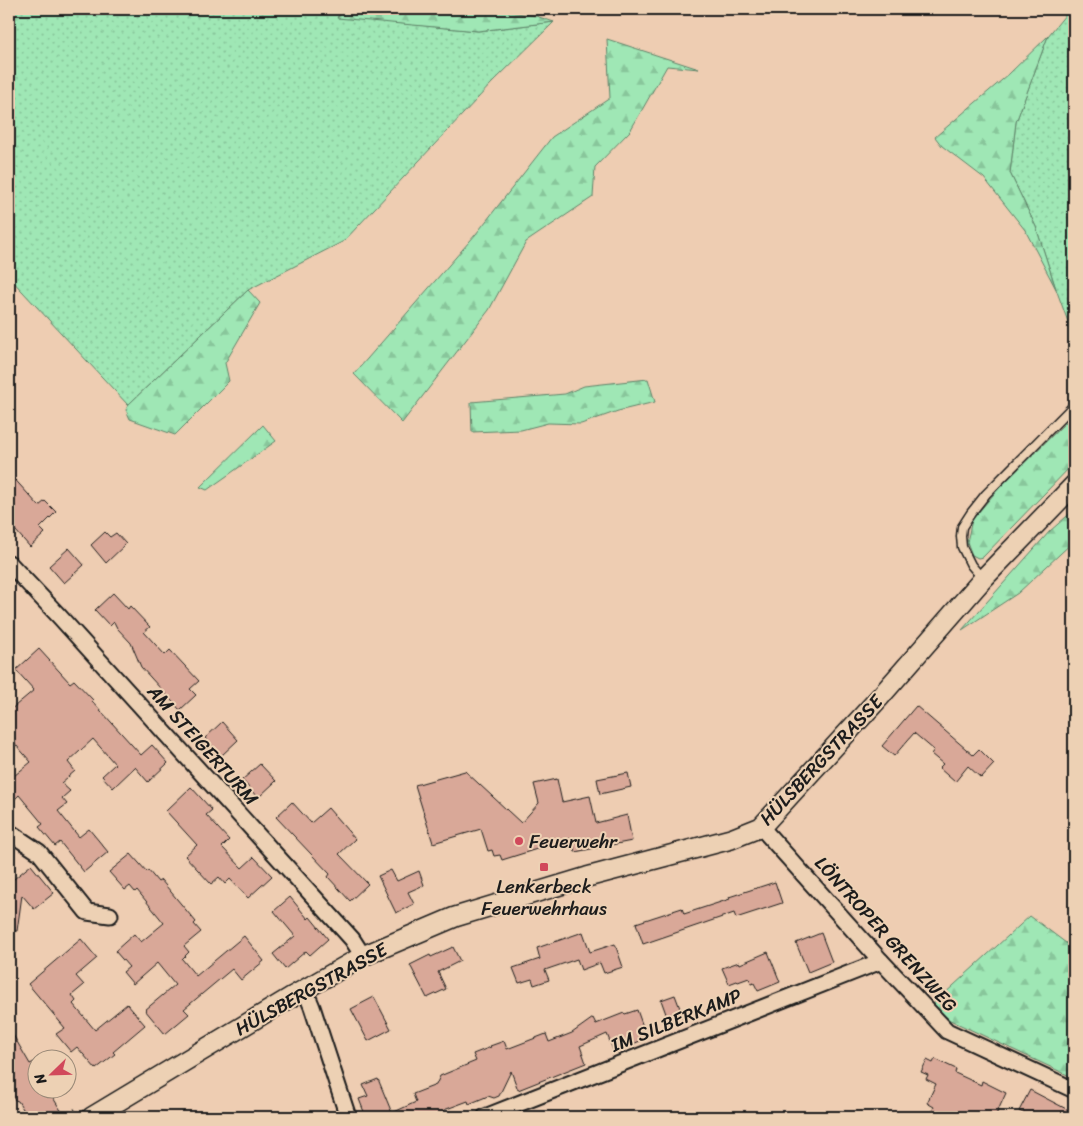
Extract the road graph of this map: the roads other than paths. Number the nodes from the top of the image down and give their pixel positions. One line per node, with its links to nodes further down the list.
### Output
1 (1074, 405): 4 (lane)
2 (1074, 485): 4 (street, HÜLSBERGSTRASSE)
3 (9, 563): 8 (street, AM STEIGERTURM)
4 (983, 579): 5 (street, HÜLSBERGSTRASSE)
5 (761, 827): 8 (street, HÜLSBERGSTRASSE); 9 (street, LÖNTROPER GRENZWEG)
6 (9, 833): 7 (street)
7 (110, 915)
8 (363, 956): 10 (street, HÜLSBERGSTRASSE)
9 (881, 961): 11 (street, LÖNTROPER GRENZWEG); 14 (street, IM SILBERKAMP)
10 (305, 990): 12 (street, HÜLSBERGSTRASSE); 13 (street)
11 (1074, 1090)
12 (92, 1117)
13 (348, 1117)
14 (485, 1117)

